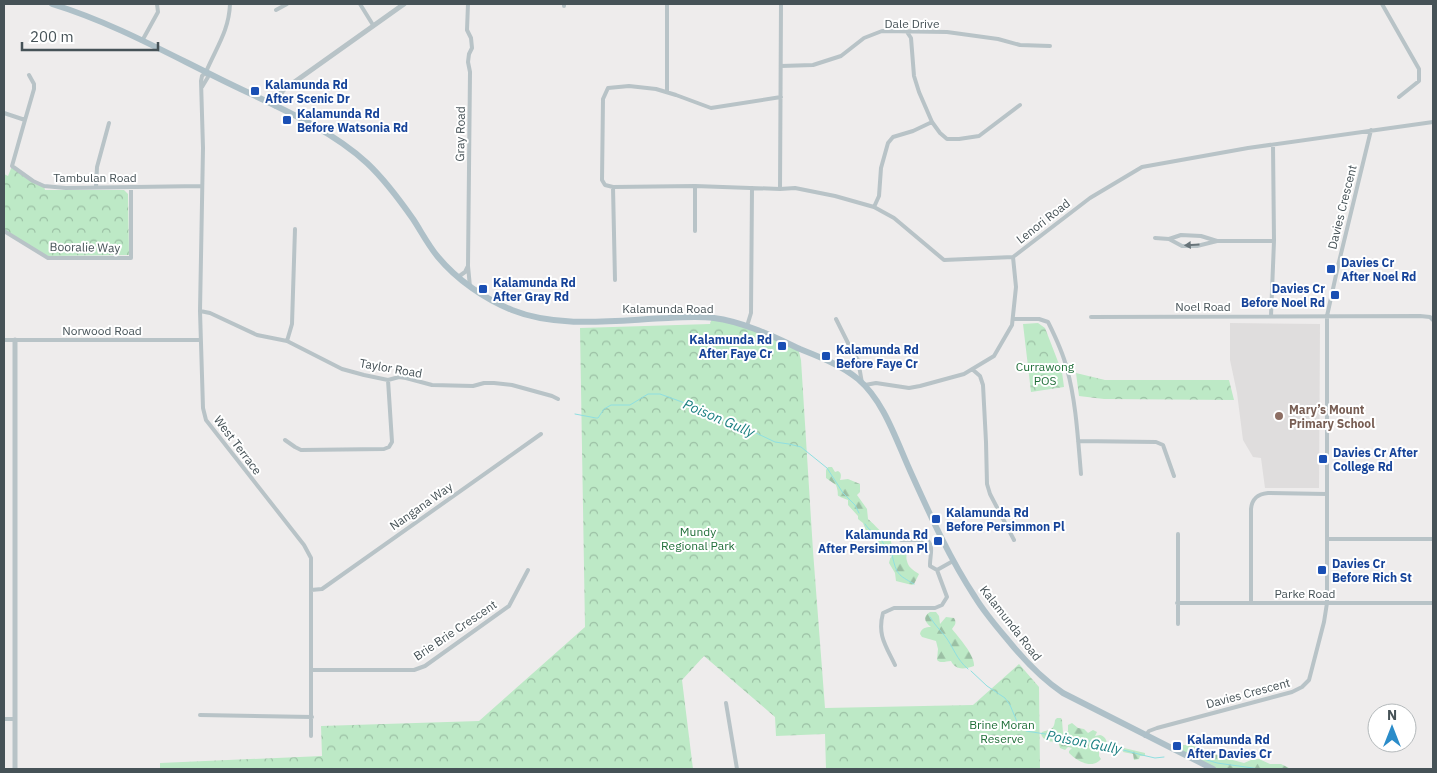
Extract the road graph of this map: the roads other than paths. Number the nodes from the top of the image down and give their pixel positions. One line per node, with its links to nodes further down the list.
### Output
1 (52, 4): 14 (main road, Kalamunda Road)
2 (157, 4): 14 (street)
3 (230, 4): 17 (street, West Terrace)
4 (287, 4): 11 (street)
5 (360, 4): 12 (street)
6 (404, 4): 12 (street)
7 (468, 4): 49 (street, Gray Road)
8 (666, 4): 20 (street)
9 (781, 4): 16 (street)
10 (1382, 4): 22 (street)
11 (276, 10)
12 (373, 25): 19 (street)
13 (907, 32): 15 (street, Dale Drive); 16 (street, Dale Drive); 28 (street)
14 (142, 41): 17 (main road, Kalamunda Road)
15 (1050, 46)
16 (781, 66): 21 (street)
17 (206, 72): 23 (main road, Kalamunda Road); 33 (street, West Terrace)
18 (29, 75): 27 (street, Tambulan Road)
19 (286, 88): 23 (street); 25 (street)
20 (667, 92): 21 (street); 37 (street)
21 (781, 97): 39 (street)
22 (1399, 97)
23 (264, 101): 25 (main road, Kalamunda Road)
24 (1020, 105): 28 (street)
25 (275, 106): 50 (main road, Kalamunda Road)
26 (4, 113): 27 (street)
27 (25, 120): 35 (street, Tambulan Road)
28 (932, 122): 40 (street)
29 (1433, 122): 31 (street, Lenori Road)
30 (109, 123): 35 (street)
31 (1371, 130): 32 (street, Lenori Road); 55 (street, Davies Crescent)
32 (1273, 145): 47 (street); 48 (street, Lenori Road)
33 (202, 186): 36 (street, Tambulan Road); 53 (street, West Terrace)
34 (695, 186): 37 (street, Lenori Road); 38 (street, Lenori Road); 43 (street)
35 (96, 187): 36 (street, Tambulan Road)
36 (131, 187): 42 (street, Booralie Way)
37 (613, 187): 51 (street)
38 (752, 188): 39 (street, Lenori Road); 60 (street)
39 (780, 189): 40 (street, Lenori Road)
40 (874, 207): 48 (street, Lenori Road)
41 (295, 229): 64 (street)
42 (4, 231)
43 (695, 231)
44 (1156, 238): 45 (street)
45 (1168, 239): 46 (street); 46 (street, one-way to 45)
46 (1217, 241): 47 (street)
47 (1274, 241): 54 (street)
48 (1013, 257): 58 (street)
49 (468, 266): 50 (street); 52 (street, Gray Road)
50 (458, 277): 52 (main road, Kalamunda Road)
51 (615, 280)
52 (470, 287): 60 (main road, Kalamunda Road)
53 (200, 311): 63 (street, West Terrace); 64 (street, Taylor Road)
54 (1271, 316): 55 (street, Noel Road); 56 (street, Noel Road)
55 (1327, 316): 59 (street, Noel Road); 74 (street, Davies Crescent)
56 (1091, 317)
57 (836, 319): 67 (street)
58 (1013, 319): 65 (street); 71 (street)
59 (1433, 320)
60 (747, 326): 67 (main road, Kalamunda Road)
61 (4, 340): 62 (street, Norwood Road)
62 (15, 340): 63 (street, Norwood Road); 95 (street)
63 (201, 340): 83 (street, West Terrace)
64 (286, 341): 66 (street, Taylor Road)
65 (972, 369): 67 (street); 79 (street)
66 (388, 380): 68 (street, Taylor Road); 70 (street)
67 (863, 384): 80 (main road, Kalamunda Road)
68 (558, 400)
69 (541, 434): 83 (street, Nangana Way)
70 (285, 440)
71 (1078, 441): 72 (street); 73 (street)
72 (1081, 474)
73 (1174, 476)
74 (1327, 494): 76 (street, Davies Crescent); 84 (street)
75 (1178, 534): 85 (street)
76 (1327, 539): 77 (street); 86 (street, Davies Crescent)
77 (1433, 539)
78 (901, 540): 82 (street)
79 (1014, 540)
80 (953, 561): 82 (street); 97 (main road, Kalamunda Road)
81 (528, 570): 90 (street, Brie Brie Crescent)
82 (937, 570): 89 (street)
83 (311, 590): 90 (street, West Terrace)
84 (1252, 602): 85 (street, Parke Road); 86 (street, Parke Road)
85 (1177, 603): 88 (street)
86 (1327, 603): 87 (street, Parke Road); 97 (street, Davies Crescent)
87 (1433, 603)
88 (1178, 624)
89 (895, 665)
90 (312, 670): 93 (street, West Terrace)
91 (726, 703): 99 (street)
92 (200, 715): 93 (street)
93 (312, 717): 96 (street, West Terrace)
94 (4, 719): 95 (street)
95 (15, 719): 98 (street)
96 (312, 736)
97 (1145, 736): 100 (main road, Kalamunda Road)
98 (15, 769)
99 (738, 769)
100 (1213, 769)

